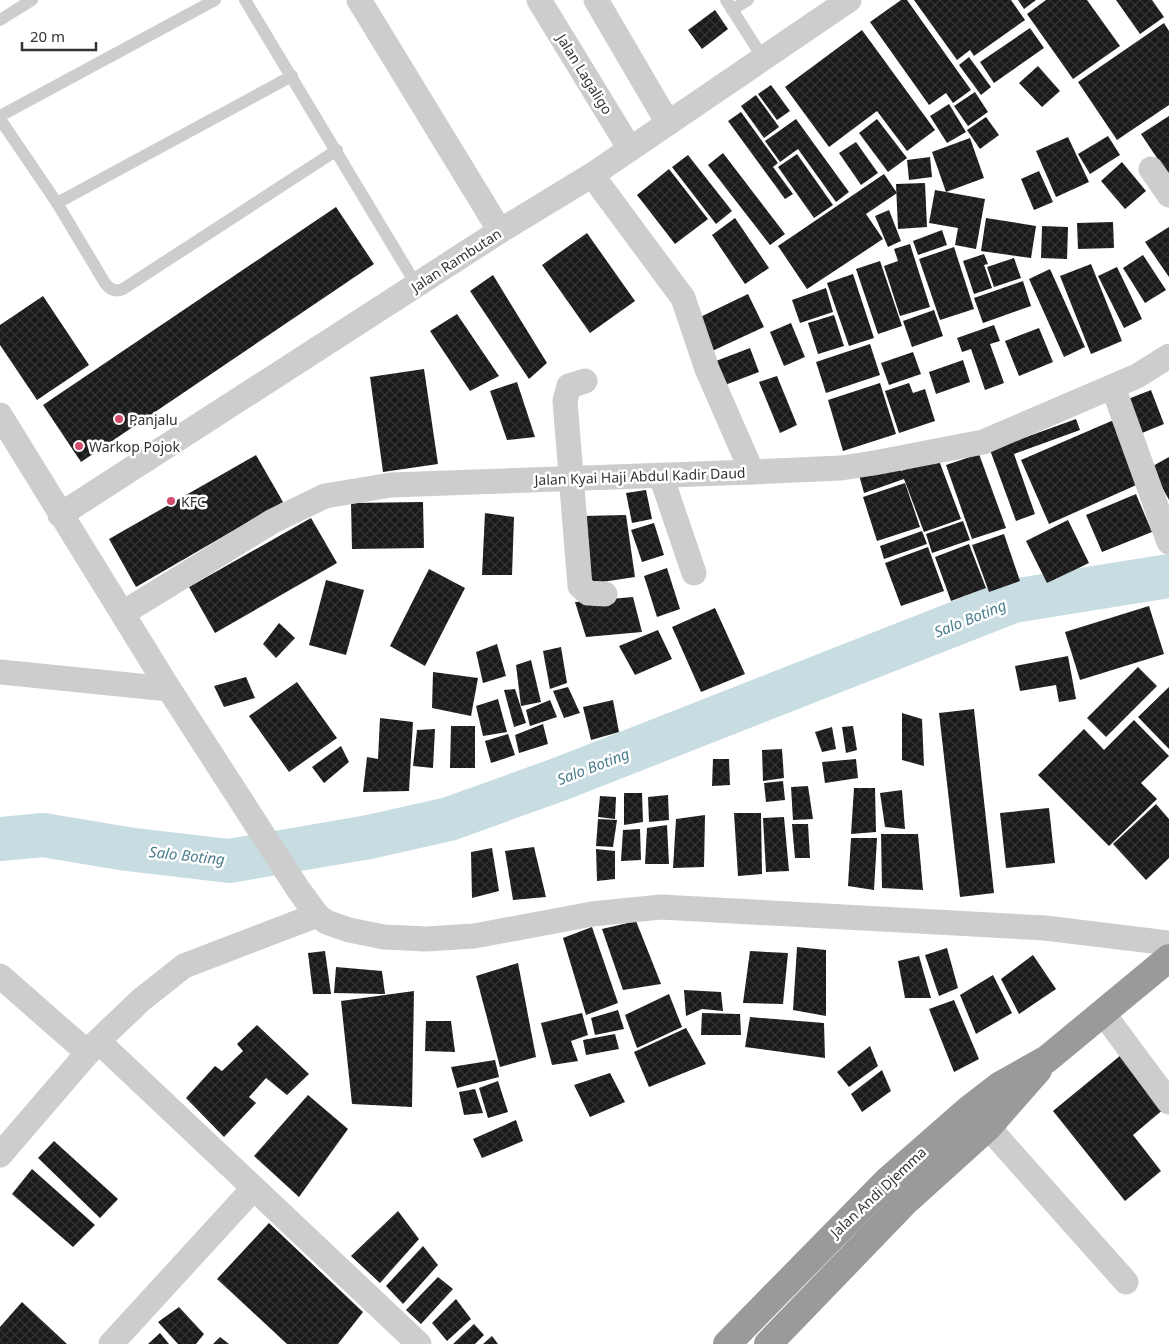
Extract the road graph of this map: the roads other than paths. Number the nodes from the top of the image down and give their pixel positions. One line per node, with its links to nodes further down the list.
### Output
1 (32, 0): 10 (lane)
2 (215, 0): 13 (lane)
3 (245, 0): 12 (lane)
4 (359, 0): 21 (street)
5 (539, 0): 15 (street, Jalan Lagaligo)
6 (596, 0): 14 (street)
7 (748, 0): 9 (lane)
8 (849, 0): 11 (street, Jalan Rambutan)
9 (729, 5): 11 (lane)
10 (0, 20)
11 (763, 58): 14 (street, Jalan Rambutan)
12 (292, 76): 16 (lane); 20 (lane)
13 (0, 118): 20 (lane)
14 (668, 123): 15 (street, Jalan Rambutan)
15 (630, 149): 18 (street, Jalan Rambutan)
16 (337, 150): 20 (lane); 22 (lane)
17 (1151, 169): 19 (street)
18 (592, 175): 21 (street, Jalan Rambutan); 27 (street)
19 (1169, 195)
20 (57, 203)
21 (500, 231): 22 (street, Jalan Rambutan)
22 (417, 286): 30 (street, Jalan Rambutan)
23 (1169, 356): 25 (street, Jalan Kyai Haji Abdul Kadir Daud)
24 (586, 381): 29 (street)
25 (1112, 387): 27 (street, Jalan Kyai Haji Abdul Kadir Daud); 31 (street)
26 (0, 415): 30 (street)
27 (752, 472): 28 (street, Jalan Kyai Haji Abdul Kadir Daud)
28 (661, 476): 29 (street, Jalan Kyai Haji Abdul Kadir Daud); 32 (street)
29 (572, 479): 33 (street); 34 (street, Jalan Kyai Haji Abdul Kadir Daud)
30 (60, 515): 34 (street)
31 (1169, 542)
32 (694, 573)
33 (604, 594)
34 (123, 613): 36 (street)
35 (0, 672): 36 (street)
36 (169, 689): 37 (street)
37 (317, 915): 38 (street); 42 (street)
38 (1169, 943)
39 (1169, 958): 41 (highway, Jalan Andi Djemma)
40 (0, 976): 42 (street)
41 (1103, 1012): 43 (highway, Jalan Andi Djemma); 44 (street)
42 (93, 1047): 46 (street); 48 (street)
43 (1047, 1060): 45 (highway, Jalan Andi Djemma); 47 (highway, Jalan Andi Djemma)
44 (1169, 1102)
45 (988, 1127): 49 (highway, Jalan Andi Djemma); 50 (street)
46 (4, 1145)
47 (886, 1181): 49 (highway); 53 (highway, Jalan Andi Djemma)
48 (253, 1188): 51 (street); 52 (street)
49 (906, 1201): 54 (highway, Jalan Andi Djemma)
50 (1126, 1282)
51 (410, 1341)
52 (111, 1344)
53 (727, 1344)
54 (768, 1344)

